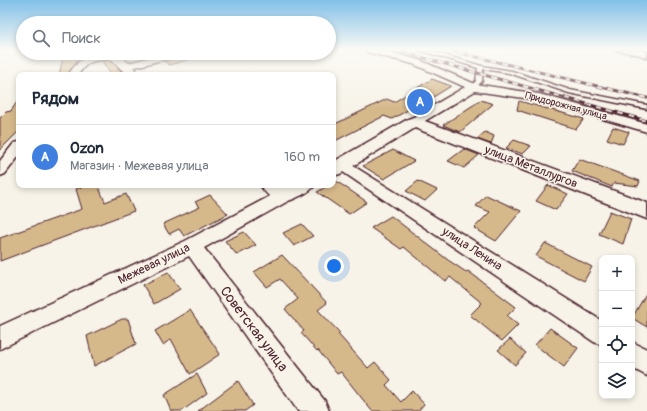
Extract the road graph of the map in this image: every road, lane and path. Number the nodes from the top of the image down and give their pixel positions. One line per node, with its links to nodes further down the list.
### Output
1 (432, 69): 4 (street, Придорожная улица)
2 (481, 69): 4 (lane)
3 (494, 69): 5 (lane)
4 (473, 87): 6 (street); 7 (street, Придорожная улица)
5 (647, 107)
6 (414, 122): 9 (street); 13 (street, улица Металлургов)
7 (647, 128)
8 (16, 150): 10 (street)
9 (338, 167): 15 (street, улица Ленина)
10 (0, 171)
11 (291, 188): 12 (street, Межевая улица)
12 (277, 191): 14 (street, Межевая улица)
13 (647, 211)
14 (192, 246): 16 (street, Межевая улица); 19 (street, Советская улица)
15 (599, 332)
16 (0, 338)
17 (635, 356): 18 (street)
18 (647, 363)
19 (315, 411)

